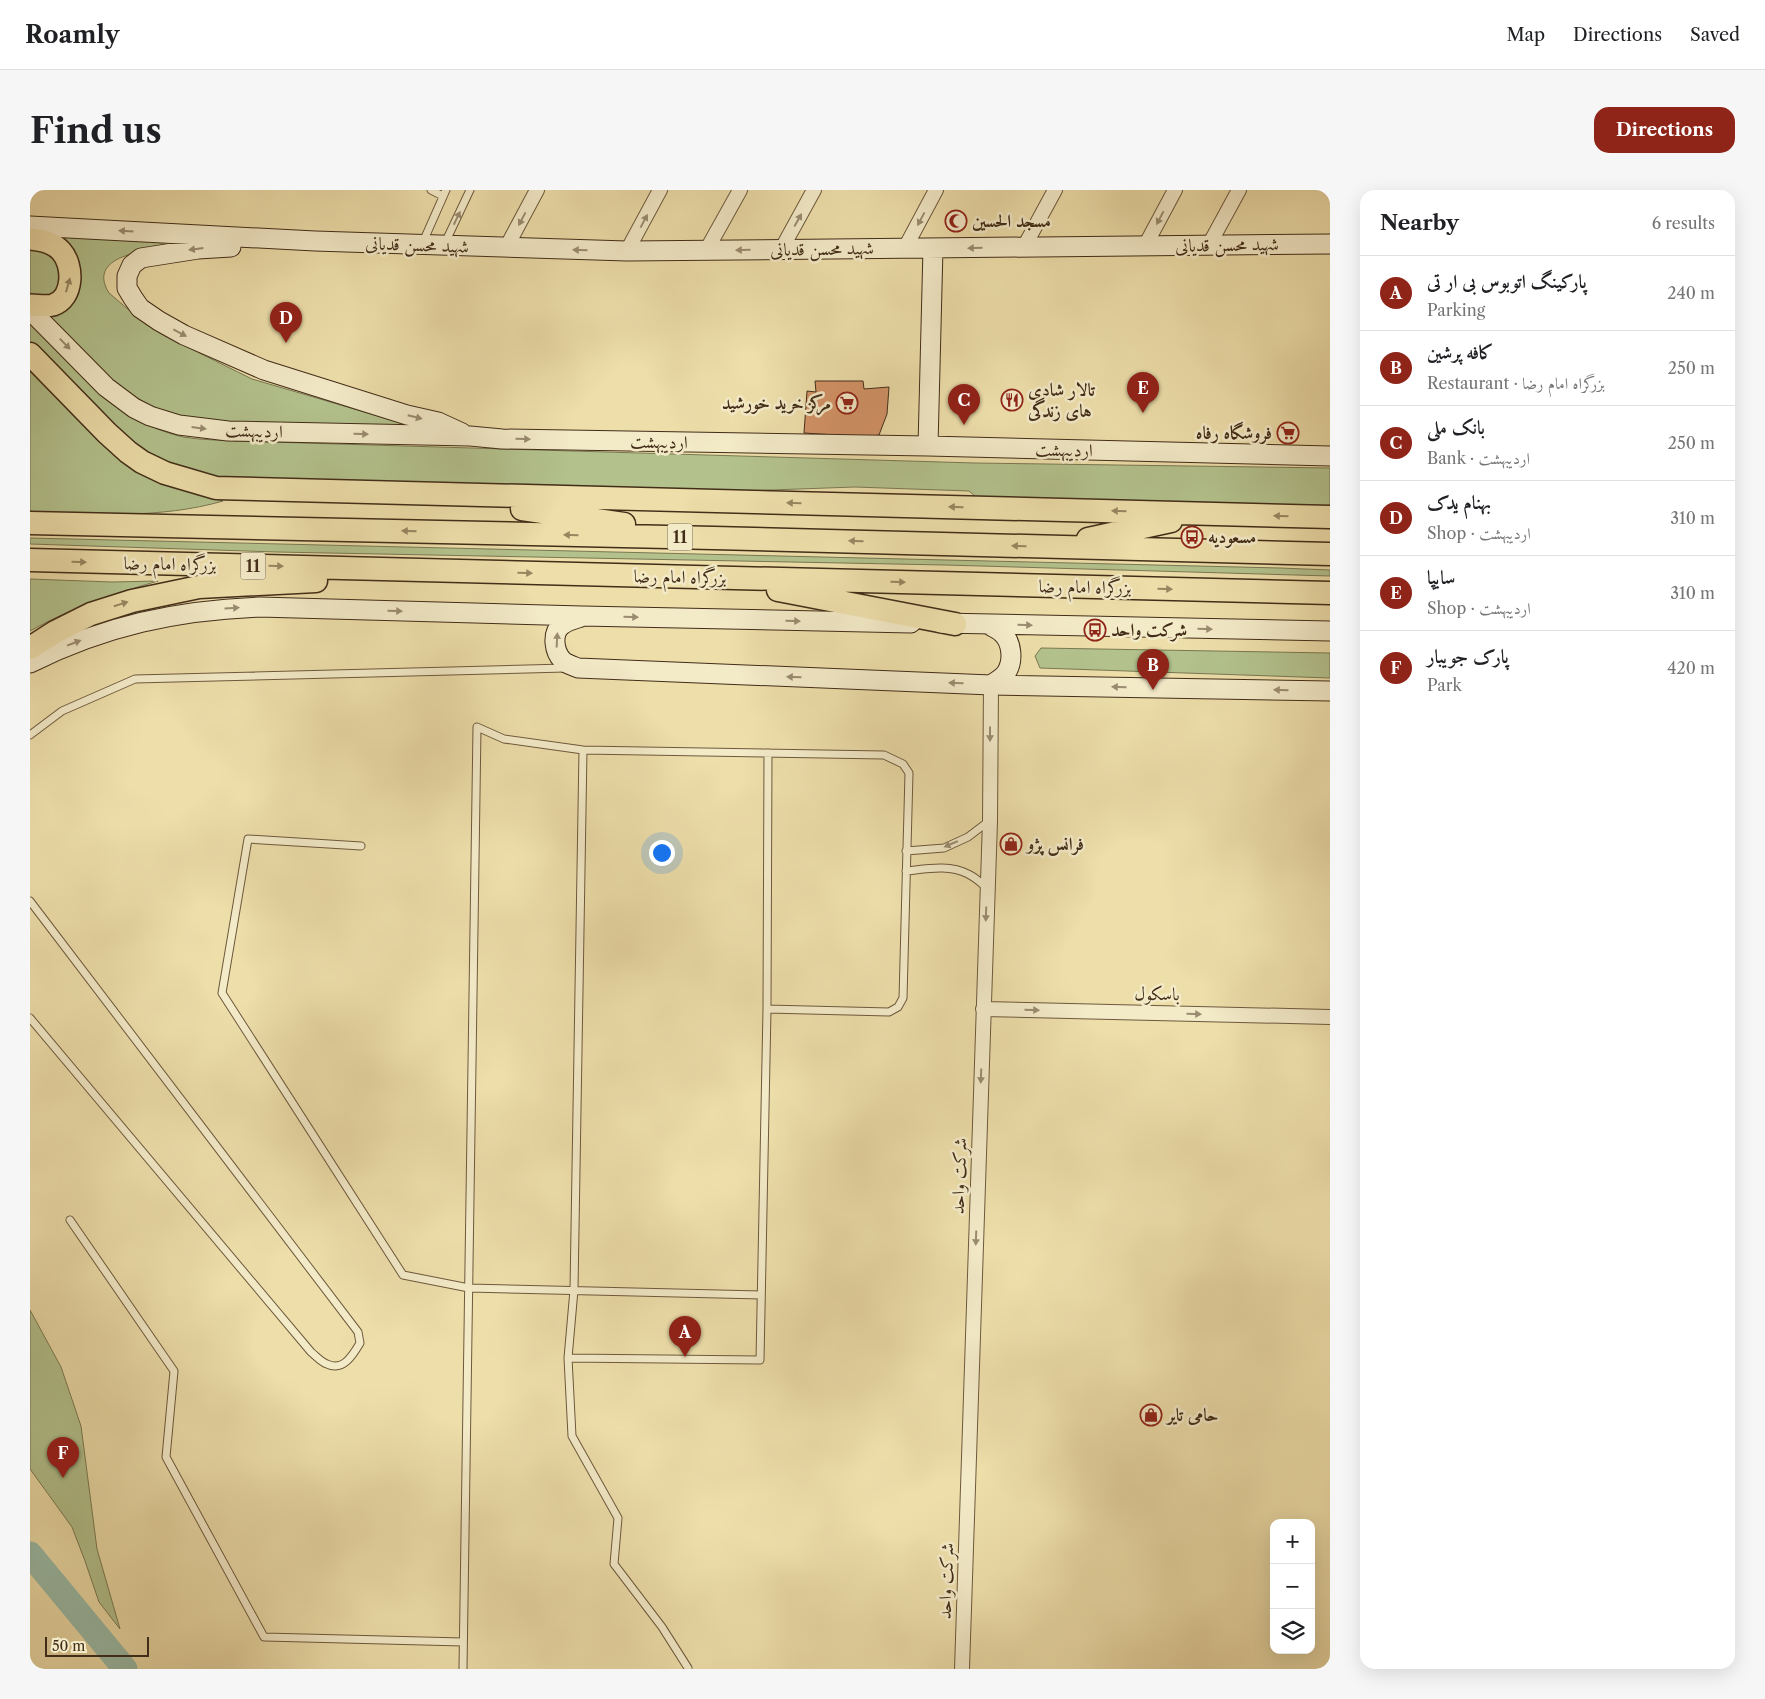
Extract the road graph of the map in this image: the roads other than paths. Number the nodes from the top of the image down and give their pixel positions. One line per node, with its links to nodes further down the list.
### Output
1 (431, 190): 11 (lane)
2 (470, 190): 18 (lane, one-way to 2)
3 (537, 190): 21 (street, one-way to 21)
4 (660, 190): 25 (street, one-way to 4)
5 (740, 190): 26 (street)
6 (814, 190): 24 (street, one-way to 6)
7 (936, 190): 22 (street, one-way to 22)
8 (1055, 190): 20 (street)
9 (1175, 190): 19 (street, one-way to 19)
10 (1239, 190): 17 (street)
11 (444, 193): 15 (lane)
12 (30, 226): 14 (main road, one-way to 12)
13 (30, 239): 27 (main road, one-way to 13)
14 (315, 241): 15 (main road, شهید محسن قدیانی); 30 (main road, one-way to 30)
15 (422, 244): 18 (main road, شهید محسن قدیانی)
16 (1330, 244): 17 (main road, شهید محسن قدیانی)
17 (1209, 245): 19 (main road, شهید محسن قدیانی)
18 (444, 246): 21 (main road, شهید محسن قدیانی)
19 (1145, 246): 20 (main road, شهید محسن قدیانی)
20 (1024, 247): 23 (main road, شهید محسن قدیانی, one-way to 23)
21 (506, 248): 25 (main road, شهید محسن قدیانی, one-way to 21)
22 (905, 248): 23 (main road, شهید محسن قدیانی); 24 (main road, شهید محسن قدیانی)
23 (933, 248): 31 (main road)
24 (781, 250): 26 (main road, شهید محسن قدیانی, one-way to 26)
25 (627, 251): 26 (main road, شهید محسن قدیانی)
26 (706, 251)
27 (30, 305)
28 (30, 310): 30 (main road, اردیبهشت, one-way to 30)
29 (30, 354): 33 (highway)
30 (470, 436): 31 (main road, اردیبهشت, one-way to 31)
31 (928, 446): 32 (main road, اردیبهشت)
32 (1330, 456)
33 (427, 494): 34 (highway, one-way to 33); 37 (highway)
34 (1209, 513): 35 (highway, one-way to 34); 38 (highway)
35 (1330, 517)
36 (30, 523): 37 (highway, 11, one-way to 36)
37 (714, 538): 38 (highway, 11, one-way to 37)
38 (1050, 547): 39 (highway, 11)
39 (1330, 554)
40 (30, 560): 41 (highway, بزرگراه امام رضا / 11, one-way to 41)
41 (476, 571): 42 (highway, بزرگراه امام رضا / 11, one-way to 42); 48 (highway, one-way to 41)
42 (711, 577): 43 (highway, بزرگراه امام رضا / 11, one-way to 43); 45 (highway)
43 (1330, 593)
44 (582, 616): 45 (main road, one-way to 45); 49 (main road, one-way to 44); 50 (main road, one-way to 44)
45 (955, 624): 46 (main road)
46 (988, 624): 47 (main road, one-way to 47); 51 (main road)
47 (1330, 631)
48 (30, 648)
49 (30, 663)
50 (578, 668): 51 (main road, one-way to 50); 53 (lane)
51 (991, 685): 52 (main road, one-way to 51); 56 (street, شرکت واحد, one-way to 56)
52 (1330, 691)
53 (30, 735)
54 (583, 750): 55 (lane); 67 (lane); 68 (lane)
55 (768, 753): 58 (lane); 62 (lane)
56 (990, 821): 58 (lane, one-way to 58); 60 (street, شرکت واحد)
57 (361, 846): 67 (lane)
58 (906, 851): 59 (lane)
59 (906, 871): 60 (lane); 62 (lane)
60 (987, 888): 63 (street, شرکت واحد, one-way to 63)
61 (30, 901): 65 (lane)
62 (768, 1009): 69 (lane)
63 (983, 1009): 64 (street, باسکول, one-way to 64); 74 (street, شرکت واحد, one-way to 74)
64 (1330, 1017)
65 (30, 1018)
66 (70, 1220): 71 (lane)
67 (469, 1288): 68 (lane); 71 (lane)
68 (574, 1290): 69 (lane); 70 (lane)
69 (761, 1295): 70 (lane)
70 (568, 1358): 72 (lane)
71 (463, 1642): 73 (lane)
72 (688, 1668)
73 (463, 1669)
74 (962, 1669)

